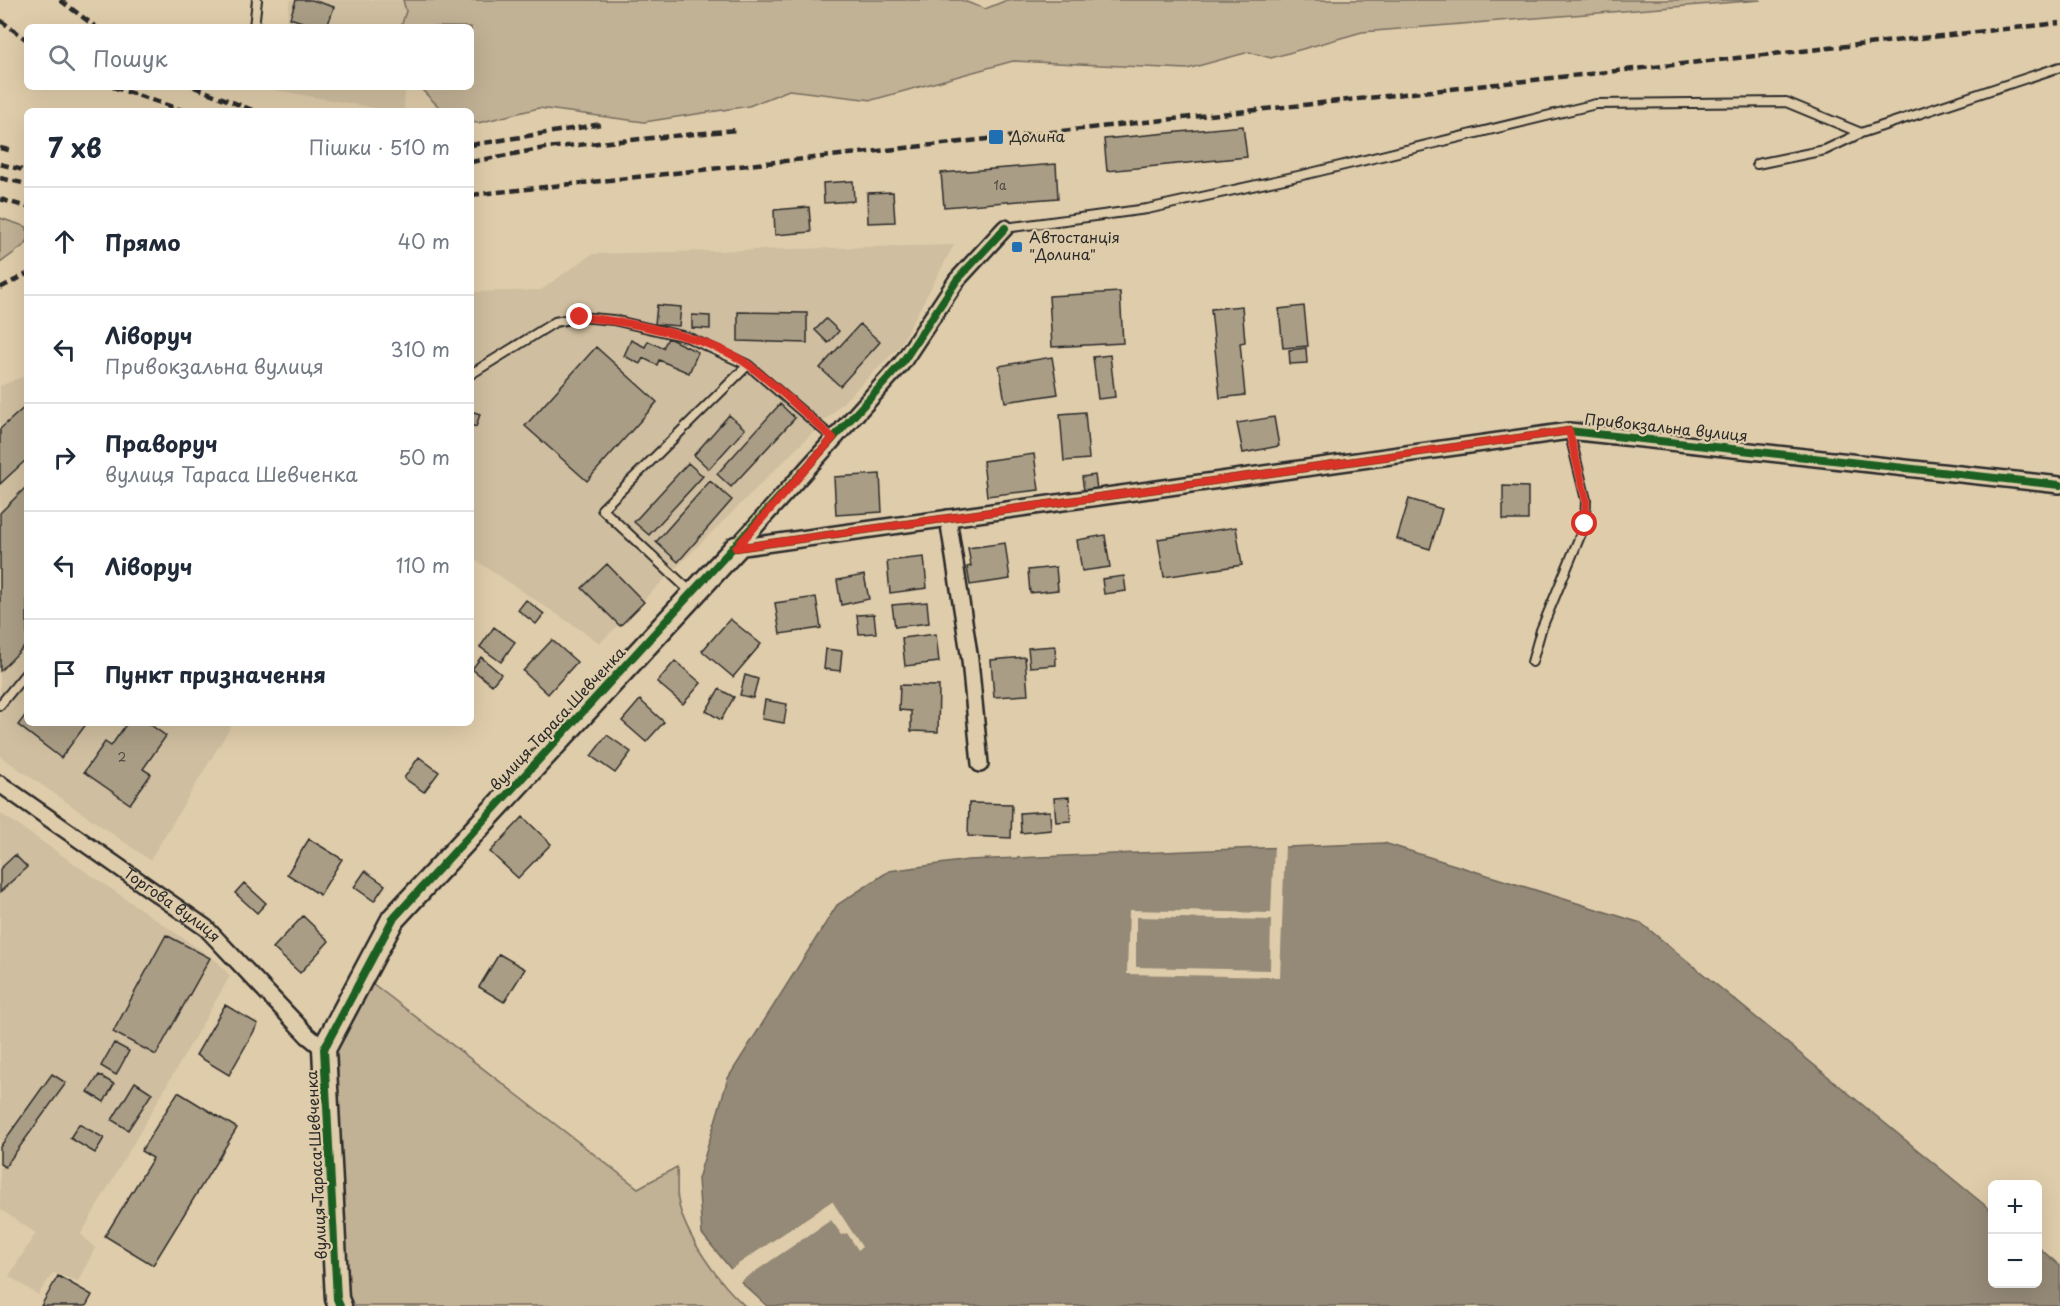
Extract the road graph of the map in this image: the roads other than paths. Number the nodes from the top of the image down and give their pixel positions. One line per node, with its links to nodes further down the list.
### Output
1 (257, 0): 2 (lane)
2 (254, 24)
3 (2060, 67): 4 (lane)
4 (1861, 133): 5 (lane); 6 (lane)
5 (1757, 164)
6 (1005, 228): 10 (street, вулиця Тараса Шевченка)
7 (748, 365): 8 (lane); 10 (lane); 14 (lane)
8 (474, 372)
9 (1569, 431): 11 (street, Привокзальна вулиця); 12 (street, Привокзальна вулиця); 15 (lane)
10 (833, 438): 13 (street, вулиця Тараса Шевченка)
11 (2060, 484)
12 (948, 518): 13 (street, Привокзальна вулиця); 18 (street)
13 (736, 548): 14 (street, вулиця Тараса Шевченка)
14 (692, 593): 20 (street, вулиця Тараса Шевченка)
15 (1532, 662)
16 (24, 676): 17 (lane)
17 (0, 705)
18 (980, 764)
19 (0, 784): 20 (street, Торгова вулиця)
20 (324, 1049): 21 (street, вулиця Тараса Шевченка)
21 (340, 1306)

